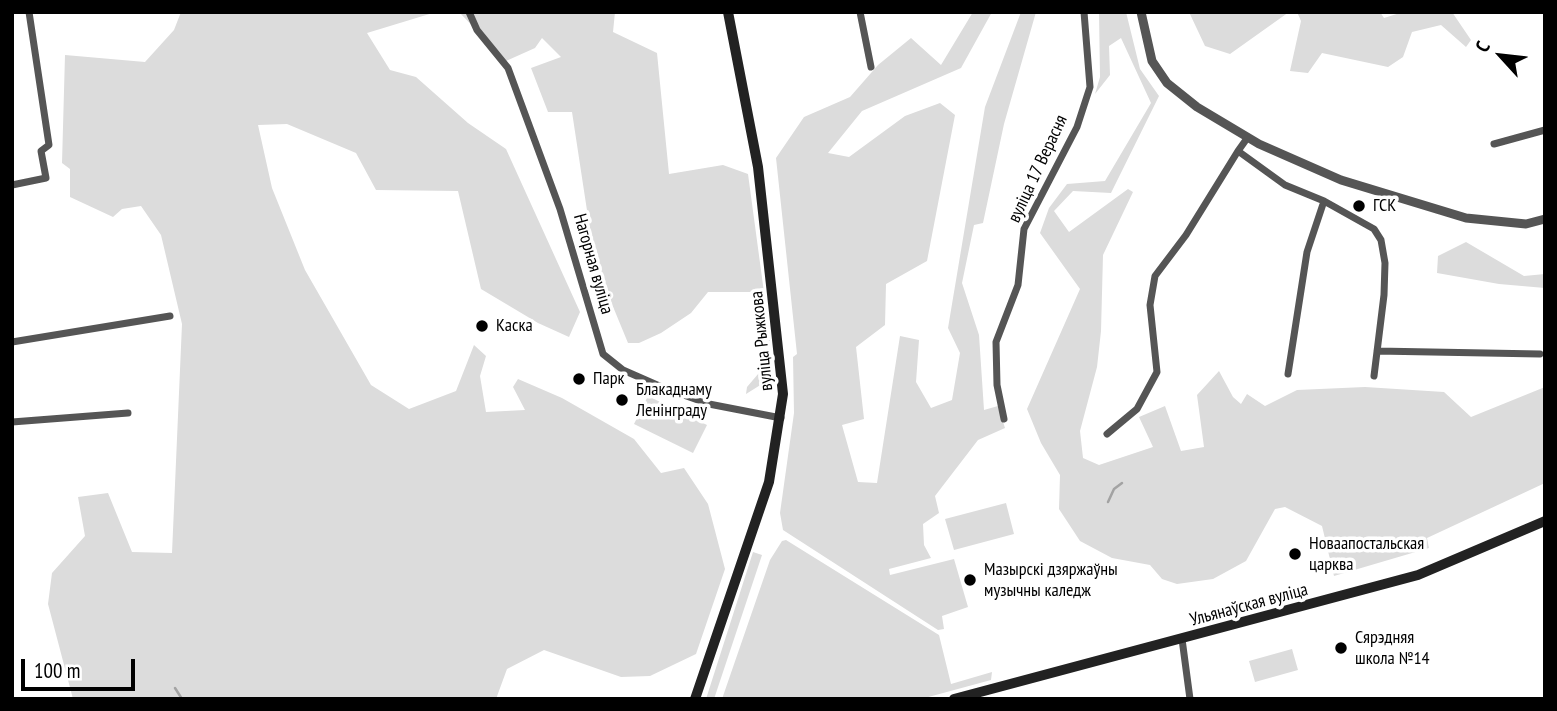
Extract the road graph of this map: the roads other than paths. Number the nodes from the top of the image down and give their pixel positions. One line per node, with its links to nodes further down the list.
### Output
1 (29, 12): 12 (street)
2 (469, 12): 22 (street, Нагорная вуліца)
3 (727, 12): 22 (main road, вуліца Рыжкова)
4 (860, 12): 7 (street)
5 (1084, 12): 23 (street, вуліца 17 Верасня)
6 (1141, 12): 9 (street)
7 (871, 68)
8 (1545, 130): 10 (street)
9 (1248, 136): 11 (street); 14 (street)
10 (1494, 144)
11 (1238, 151): 13 (street); 25 (street)
12 (12, 185)
13 (1324, 201): 17 (street); 19 (street)
14 (1545, 219)
15 (170, 316): 16 (street)
16 (12, 342)
17 (1377, 351): 18 (street); 20 (street)
18 (1540, 354)
19 (1288, 374)
20 (1374, 376)
21 (128, 413): 24 (street)
22 (781, 418): 28 (main road, вуліца Рыжкова)
23 (1004, 419)
24 (12, 422)
25 (1107, 434)
26 (1545, 521): 27 (main road, Ульянаўская вуліца)
27 (1182, 639): 29 (main road, Ульянаўская вуліца); 30 (street)
28 (695, 699)
29 (954, 699)
30 (1190, 699)

